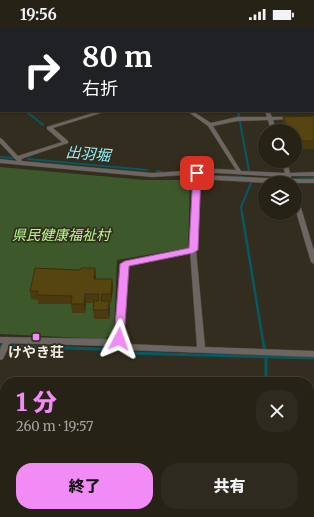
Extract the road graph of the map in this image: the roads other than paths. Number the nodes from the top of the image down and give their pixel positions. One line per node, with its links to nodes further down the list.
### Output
1 (102, 112): 9 (street)
2 (190, 112): 7 (street)
3 (267, 112): 4 (street)
4 (270, 118): 5 (street); 6 (street); 7 (street)
5 (299, 118)
6 (272, 124)
7 (210, 125): 12 (street)
8 (0, 140): 9 (street)
9 (18, 160): 10 (street); 14 (street)
10 (0, 161)
11 (286, 168): 15 (street)
12 (240, 173): 14 (street); 15 (street)
13 (314, 174): 15 (street)
14 (197, 175): 16 (street); 20 (street)
15 (288, 175)
16 (258, 180)
17 (314, 181): 18 (street)
18 (302, 182)
19 (302, 220): 21 (street)
20 (193, 250): 23 (street); 24 (street)
21 (314, 262)
22 (4, 340): 23 (street); 26 (street)
23 (117, 342): 24 (street)
24 (201, 350): 25 (street)
25 (314, 354)
26 (0, 357)

